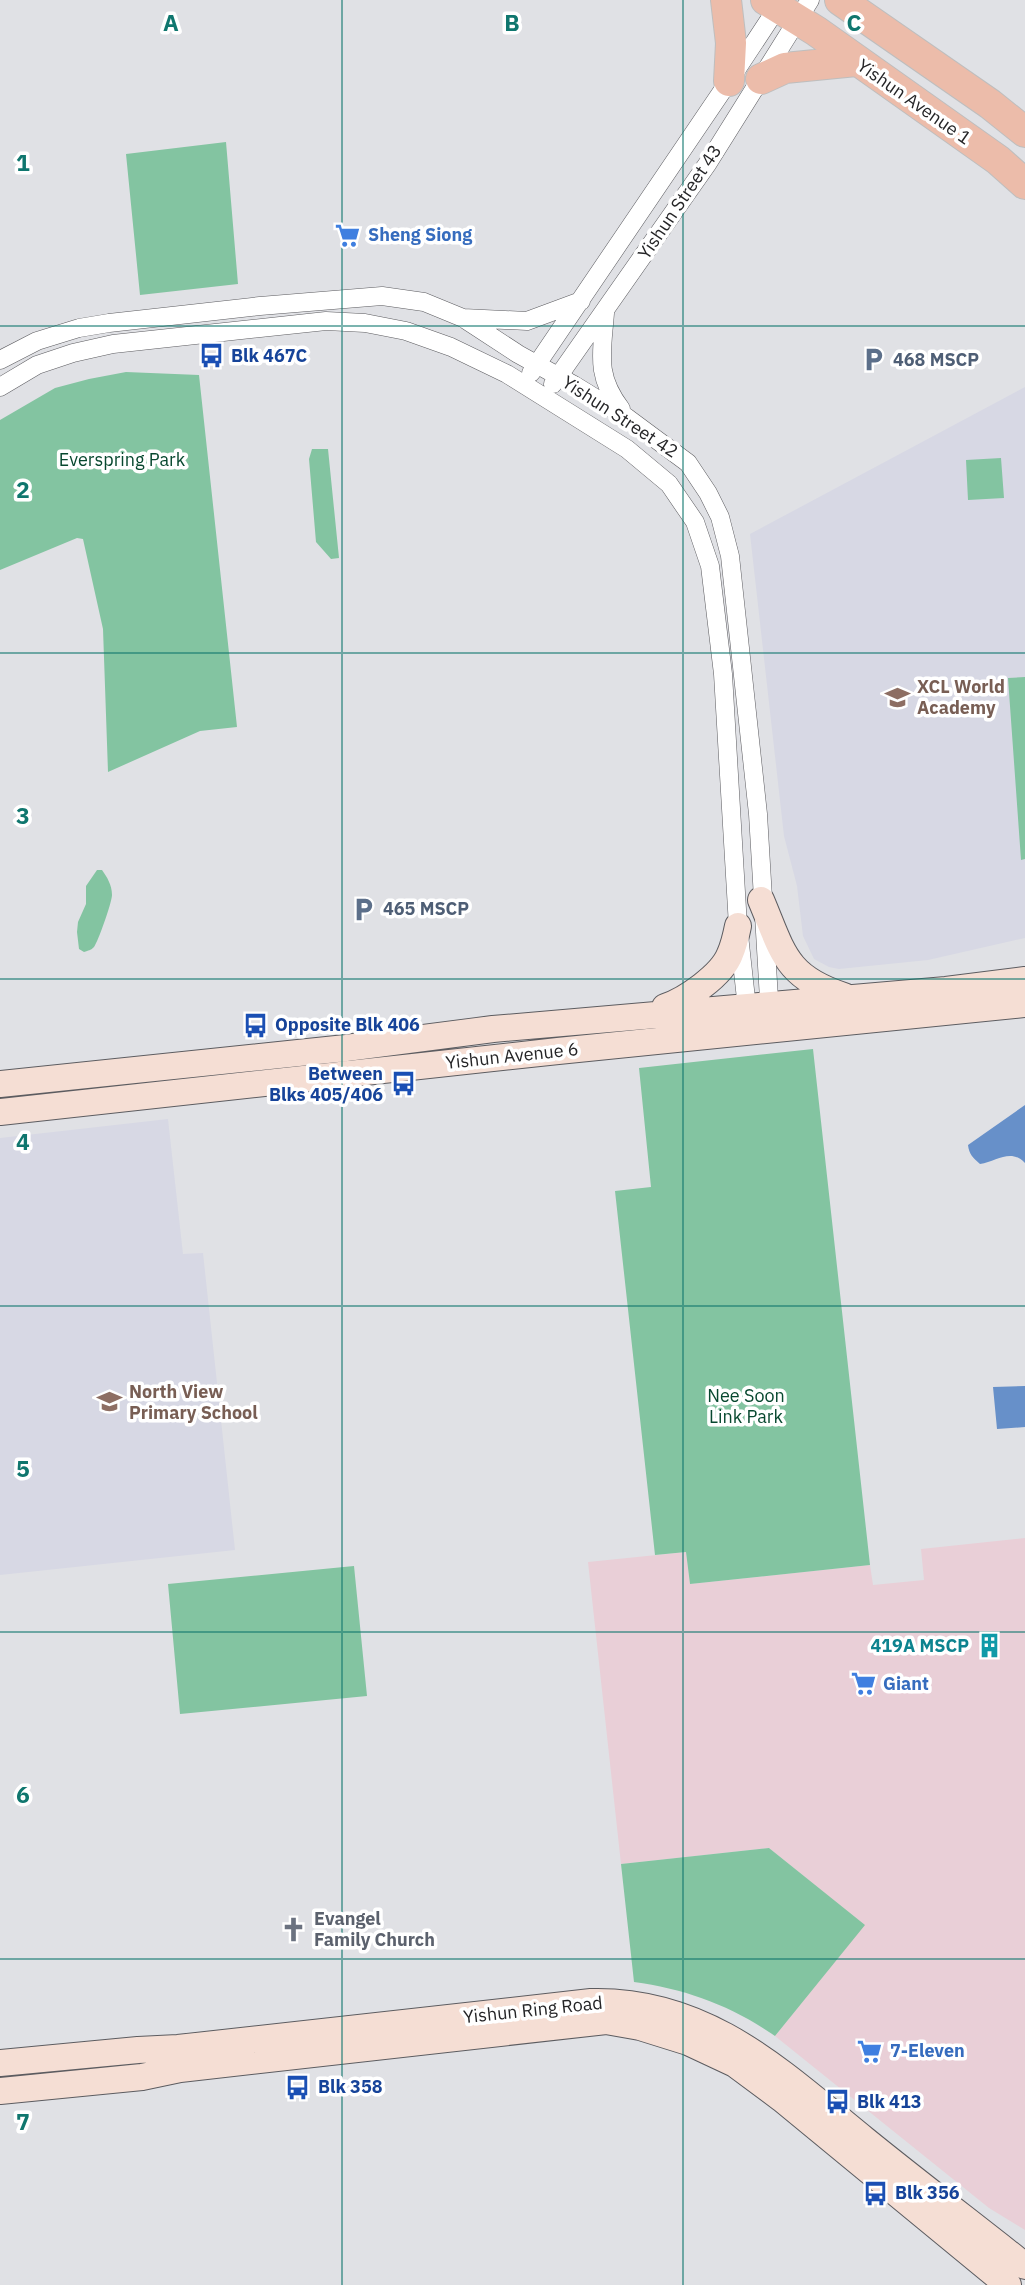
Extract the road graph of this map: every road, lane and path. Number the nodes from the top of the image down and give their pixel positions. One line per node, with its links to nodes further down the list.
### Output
1 (726, 0): 6 (main road)
2 (840, 0): 7 (main road)
3 (786, 6): 4 (main road, Yishun Avenue 1); 5 (street, Yishun Street 43); 6 (street)
4 (856, 61): 5 (main road); 8 (main road, Yishun Avenue 1)
5 (761, 79): 10 (street, Yishun Street 43)
6 (729, 81): 9 (street, Yishun Street 43)
7 (1025, 132)
8 (1025, 184)
9 (581, 301): 11 (street); 13 (street, Yishun Street 43)
10 (605, 310): 14 (street, Yishun Street 43); 18 (street)
11 (463, 318): 12 (street, Yishun Street 42); 13 (street, Yishun Street 42)
12 (0, 360)
13 (537, 365): 14 (street, Yishun Street 42); 15 (street, Yishun Street 43)
14 (558, 377): 17 (street, Yishun Street 43); 18 (street, Yishun Street 42)
15 (523, 385): 16 (street, Yishun Street 42); 17 (street, Yishun Street 42)
16 (0, 387)
17 (543, 398): 20 (street, Yishun Street 42)
18 (626, 417): 19 (street, Yishun Street 42)
19 (761, 900): 22 (main road); 25 (street, Yishun Street 42)
20 (738, 926): 24 (main road); 25 (street, Yishun Street 42)
21 (1025, 980): 22 (main road, Yishun Avenue 6)
22 (849, 998): 25 (main road, Yishun Avenue 6)
23 (1025, 1004): 25 (main road, Yishun Avenue 6)
24 (644, 1015): 25 (main road, Yishun Avenue 6); 26 (main road, Yishun Avenue 6)
25 (759, 1017): 27 (main road, Yishun Avenue 6)
26 (493, 1029): 27 (main road); 28 (main road, Yishun Avenue 6)
27 (558, 1051): 29 (main road, Yishun Avenue 6)
28 (0, 1084)
29 (0, 1112)
30 (261, 2050): 31 (main road, Yishun Ring Road); 32 (main road, Yishun Ring Road); 33 (main road, Yishun Ring Road); 34 (main road, Yishun Ring Road)
31 (0, 2063)
32 (0, 2091)
33 (1025, 2266)
34 (1008, 2285)

